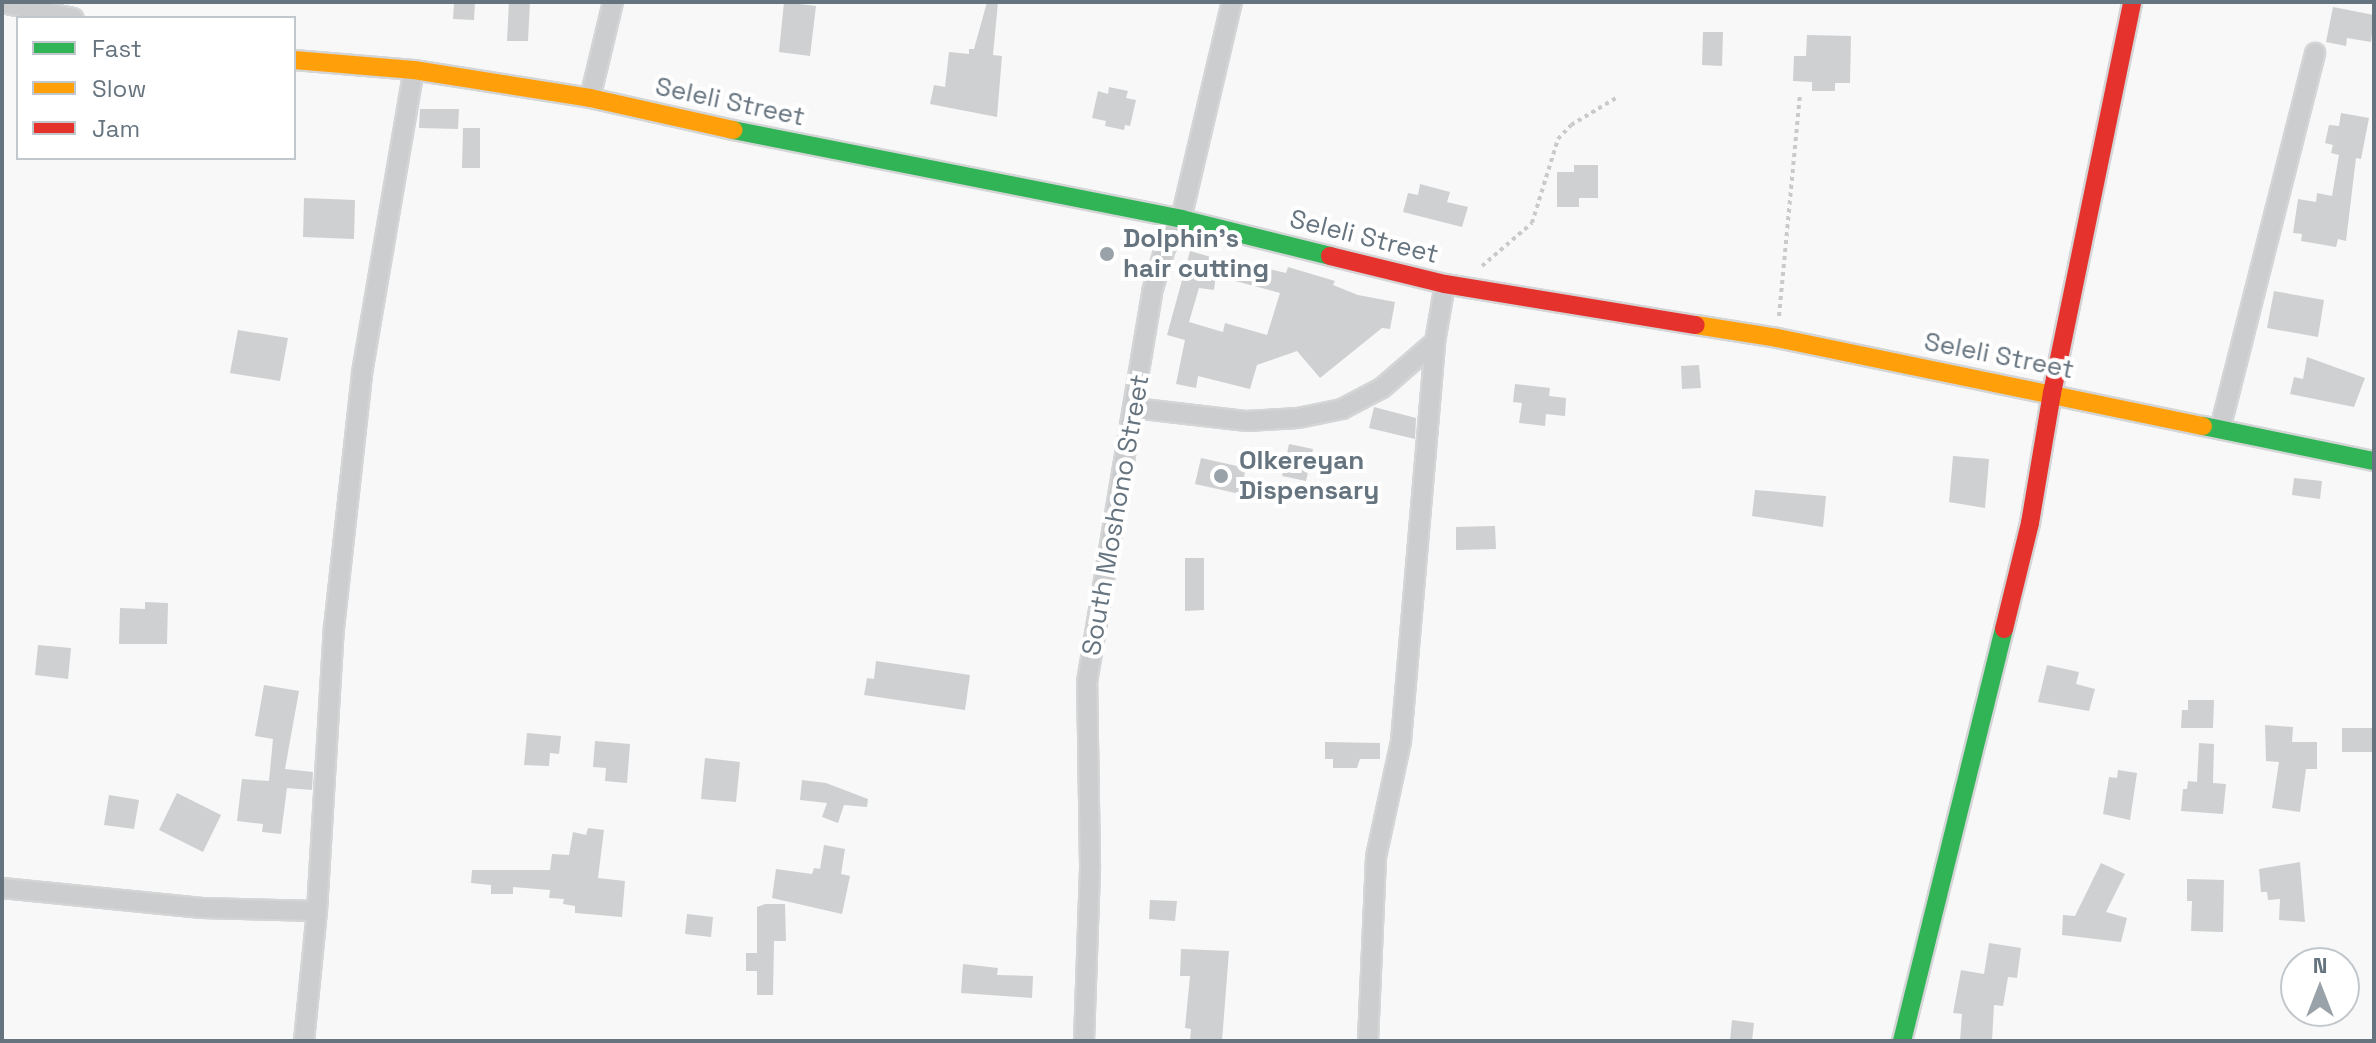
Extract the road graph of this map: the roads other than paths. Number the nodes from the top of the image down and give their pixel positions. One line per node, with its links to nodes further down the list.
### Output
1 (613, 2): 9 (street)
2 (1232, 2): 10 (street, South Moshono Street)
3 (2132, 2): 13 (street)
4 (2, 3): 5 (street)
5 (64, 16)
6 (2315, 53): 15 (street)
7 (296, 60): 8 (street, Seleli Street)
8 (414, 70): 9 (street, Seleli Street); 18 (street)
9 (590, 98): 10 (street, Seleli Street)
10 (1181, 219): 11 (street, Seleli Street); 14 (street, South Moshono Street)
11 (1452, 285): 12 (street); 13 (street, Seleli Street)
12 (1435, 342): 14 (street); 21 (street)
13 (2052, 393): 15 (street, Seleli Street); 22 (street)
14 (1134, 408): 20 (street, South Moshono Street)
15 (2220, 429): 16 (street, Seleli Street)
16 (2374, 461)
17 (2, 888): 18 (street)
18 (317, 911): 19 (street)
19 (304, 1041)
20 (1084, 1041)
21 (1368, 1041)
22 (1902, 1041)

